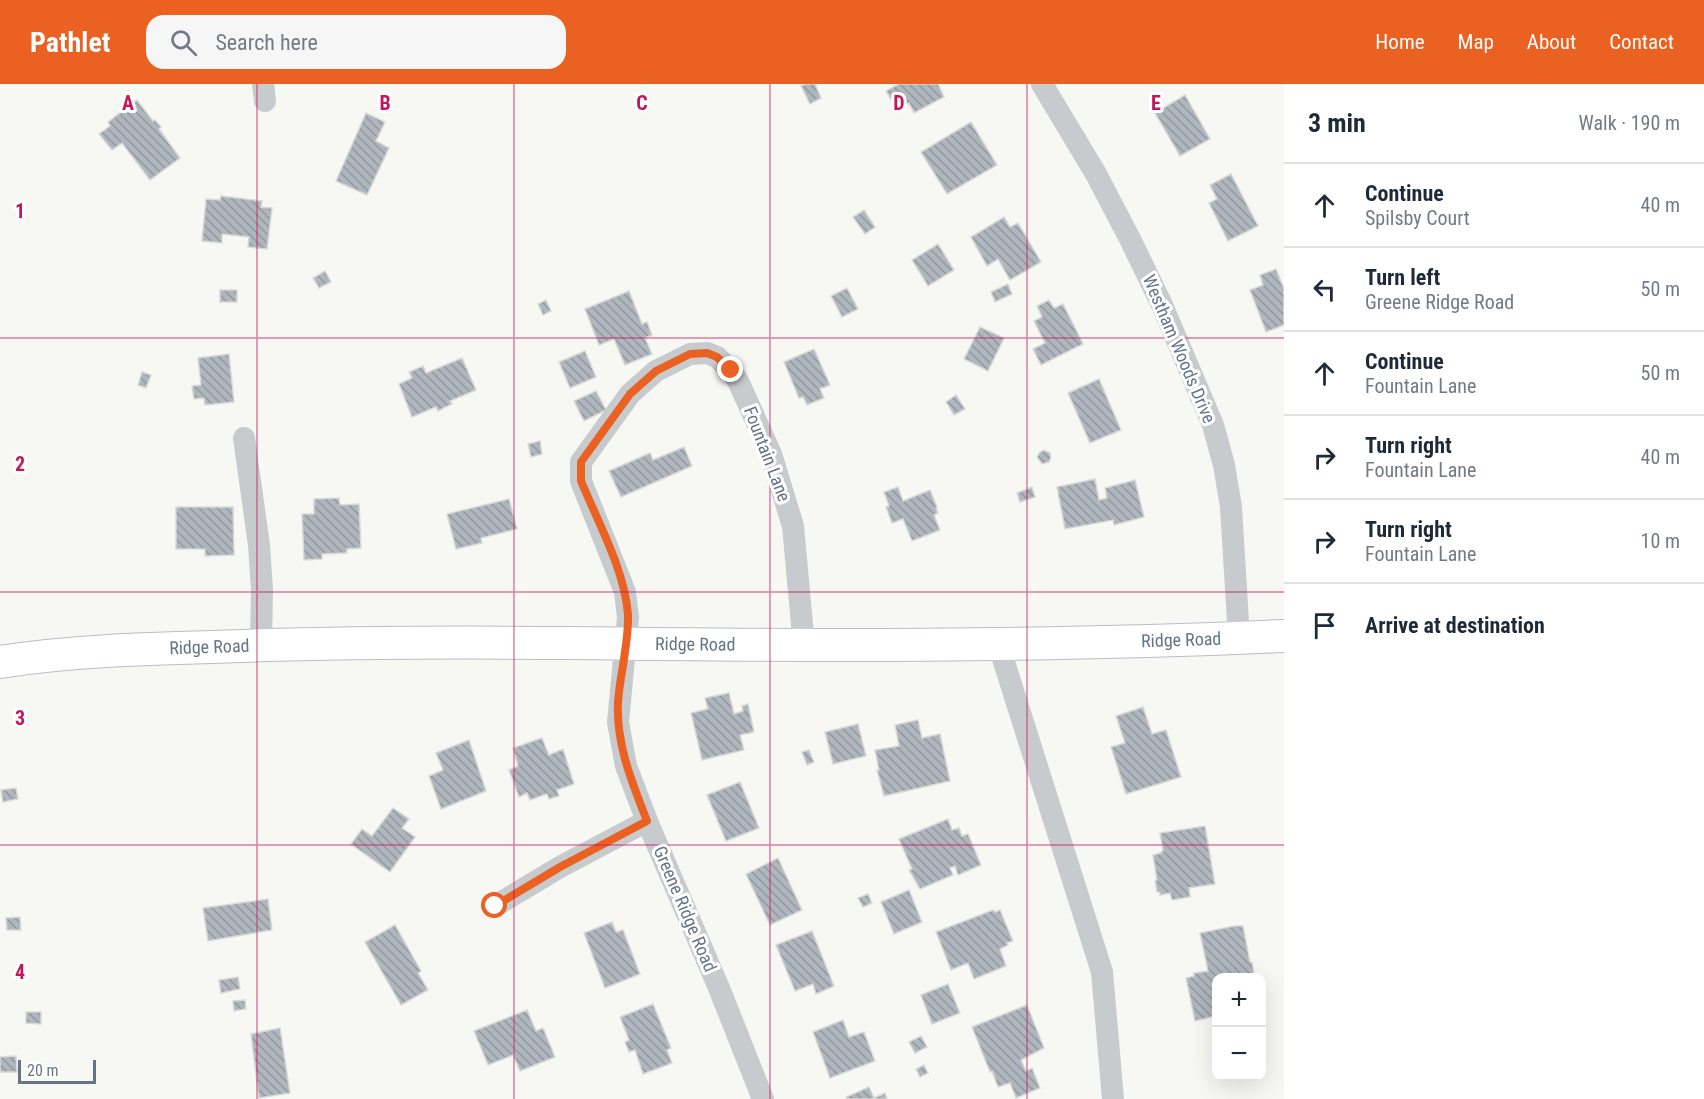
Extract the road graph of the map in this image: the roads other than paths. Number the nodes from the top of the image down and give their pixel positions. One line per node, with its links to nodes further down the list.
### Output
1 (1042, 84): 4 (street, Westham Woods Drive)
2 (244, 438): 7 (street)
3 (1284, 636): 4 (street, Ridge Road)
4 (1239, 638): 5 (street, Ridge Road)
5 (998, 643): 8 (street, Ridge Road); 13 (street)
6 (625, 644): 7 (street, Ridge Road); 8 (street, Ridge Road); 8 (street, Fountain Lane); 10 (street, Greene Ridge Road)
7 (261, 645): 9 (street, Ridge Road)
8 (804, 646)
9 (0, 662)
10 (647, 821): 11 (street); 12 (street, Greene Ridge Road)
11 (495, 906)
12 (763, 1099)
13 (1113, 1099)

